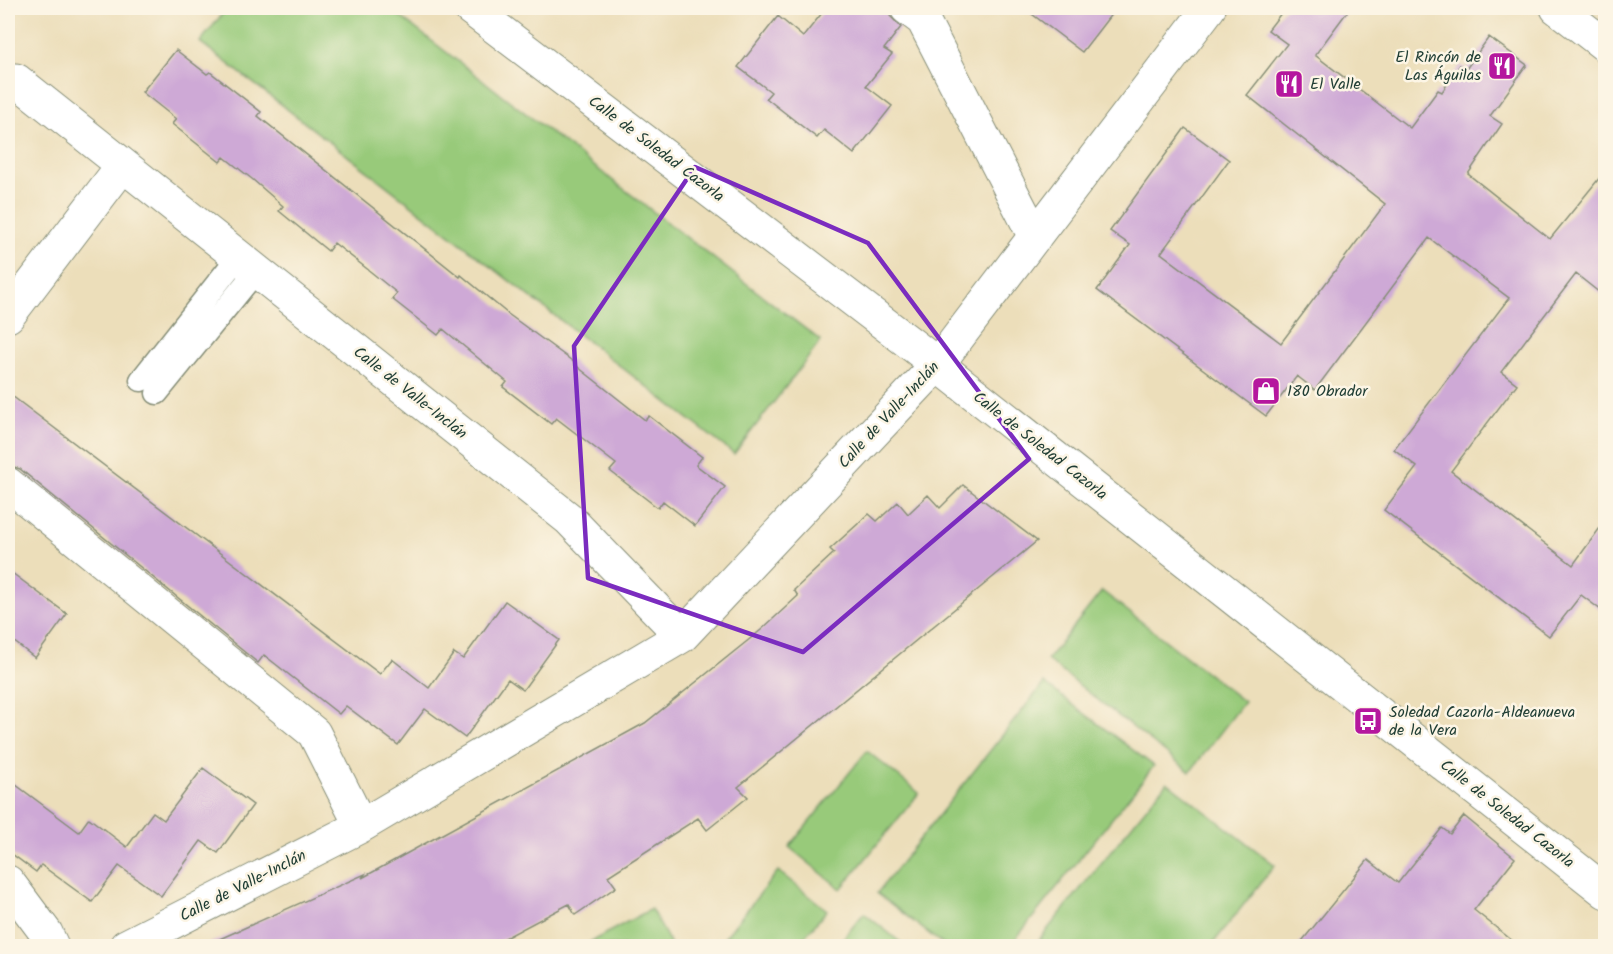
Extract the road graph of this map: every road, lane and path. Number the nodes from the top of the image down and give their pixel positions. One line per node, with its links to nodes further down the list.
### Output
1 (470, 8): 11 (street, Calle de Soledad Cazorla)
2 (907, 8): 8 (street)
3 (1209, 8): 8 (street, Calle de Valle-Inclán)
4 (1557, 8): 5 (street)
5 (1605, 46)
6 (16, 80): 7 (street, Calle de Valle-Inclán)
7 (123, 165): 9 (street, Calle de Valle-Inclán); 10 (street)
8 (1035, 237): 11 (street, Calle de Valle-Inclán)
9 (247, 264): 12 (lane); 14 (street, Calle de Valle-Inclán)
10 (8, 316)
11 (937, 365): 14 (street, Calle de Valle-Inclán); 17 (street, Calle de Soledad Cazorla)
12 (149, 386)
13 (8, 484): 15 (street)
14 (682, 636): 15 (street, Calle de Valle-Inclán)
15 (361, 826): 19 (street, Calle de Valle-Inclán)
16 (8, 882): 18 (street)
17 (1605, 892)
18 (52, 946)
19 (126, 946)

